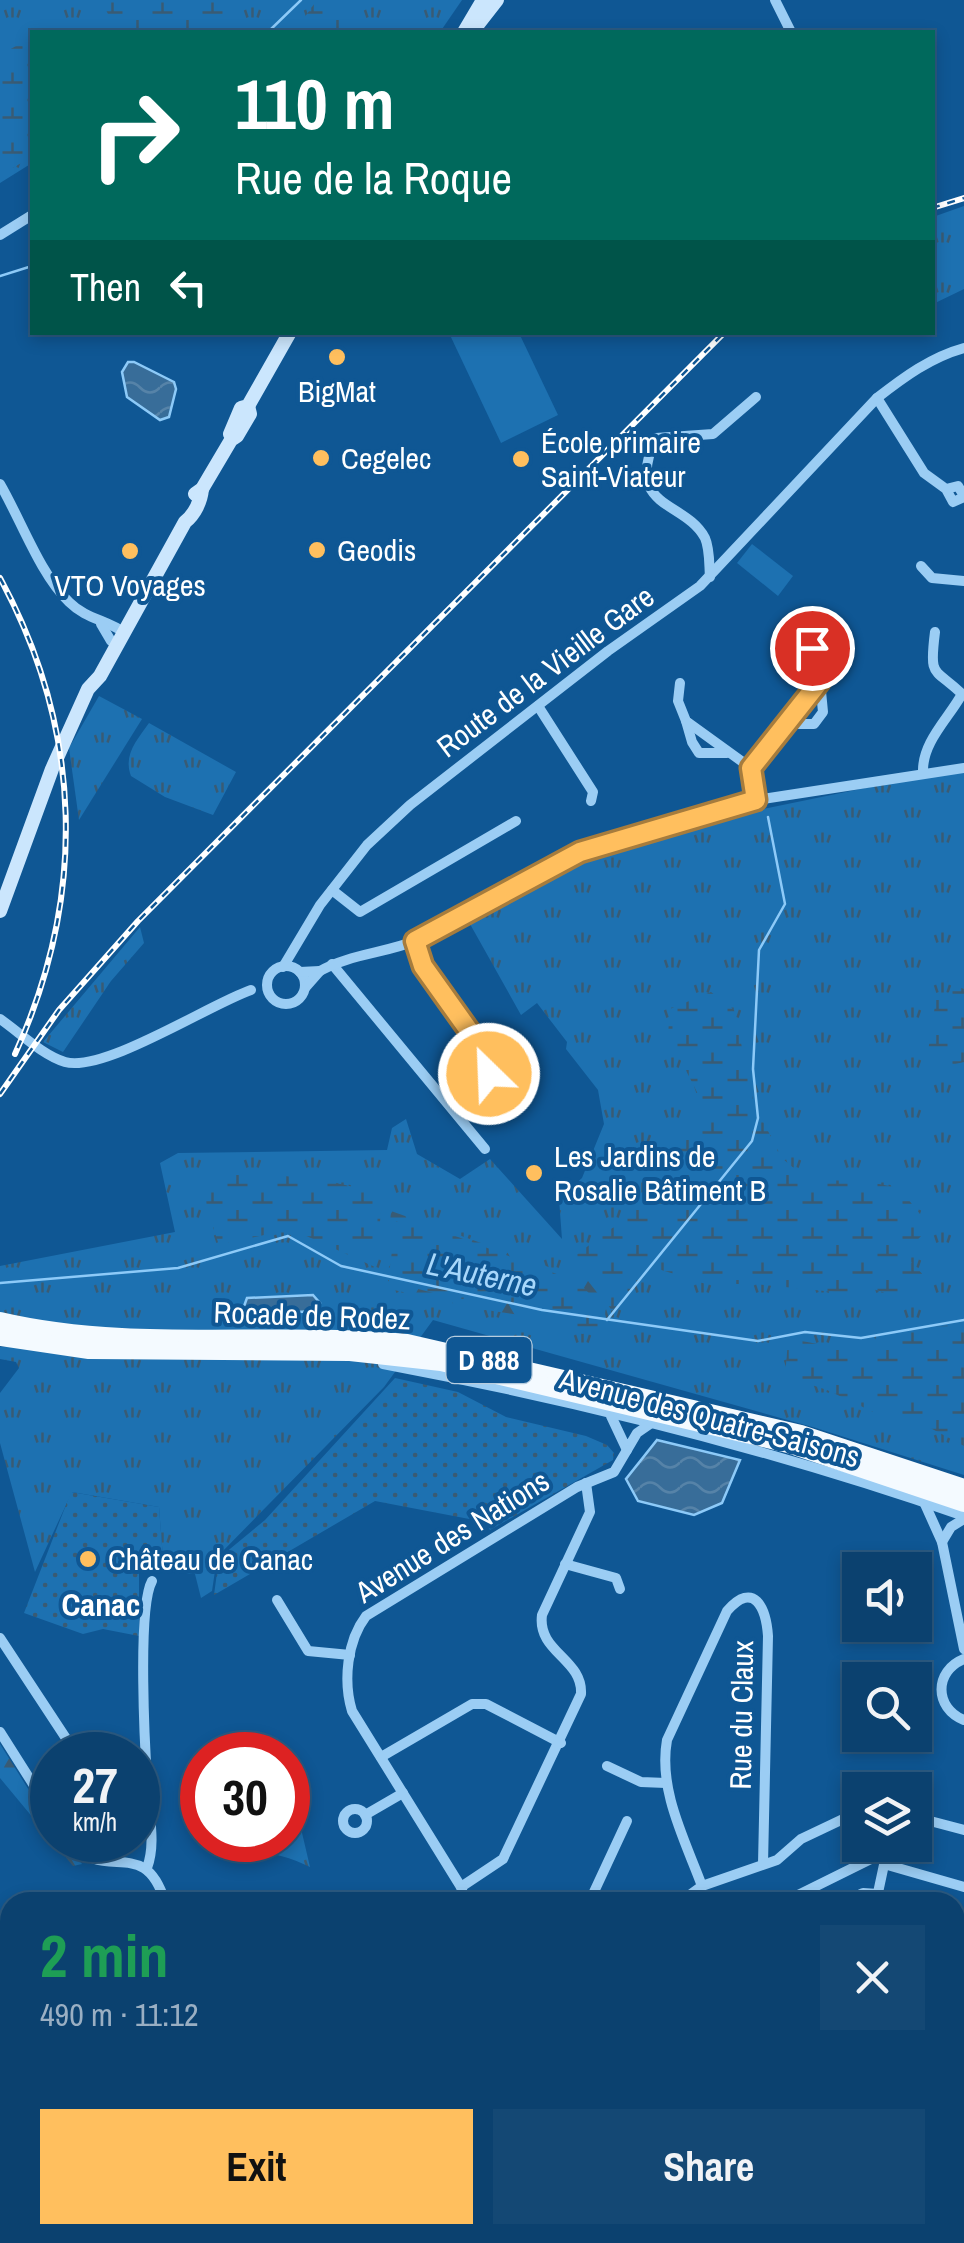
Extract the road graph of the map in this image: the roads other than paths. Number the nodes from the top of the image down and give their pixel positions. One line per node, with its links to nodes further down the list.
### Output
1 (483, 0): 4 (main road)
2 (497, 0): 5 (main road)
3 (775, 0): 6 (street)
4 (465, 30)
5 (474, 30)
6 (790, 30)
7 (30, 216): 8 (street)
8 (0, 235)
9 (288, 335): 19 (main road)
10 (964, 348): 12 (street, Route de la Vieille Gare)
11 (756, 398): 16 (street)
12 (877, 398): 14 (street); 16 (street, Route de la Vieille Gare)
13 (0, 484): 19 (street)
14 (946, 489)
15 (922, 566): 17 (street)
16 (710, 577): 23 (street, Route de la Vieille Gare)
17 (964, 581)
18 (935, 632): 29 (street)
19 (121, 639): 34 (main road)
20 (812, 648): 20 (street); 21 (street)
21 (820, 681): 25 (street); 25 (street)
22 (680, 684): 24 (street)
23 (538, 706): 31 (street); 33 (street, Route de la Vieille Gare)
24 (686, 720): 26 (street); 26 (street)
25 (786, 724): 27 (street)
26 (728, 753): 27 (street)
27 (751, 768): 30 (street)
28 (964, 768): 29 (street)
29 (923, 772): 30 (street)
30 (756, 800): 35 (street)
31 (590, 801)
32 (516, 821): 33 (street)
33 (332, 890): 37 (street, Route de la Vieille Gare)
34 (5, 892)
35 (415, 941): 36 (street); 44 (street)
36 (332, 964): 38 (street); 45 (street)
37 (293, 969): 38 (street); 39 (street); 40 (street)
38 (320, 971): 40 (street)
39 (268, 980): 41 (street); 42 (street)
40 (305, 988): 42 (street)
41 (252, 990): 42 (street); 43 (street)
42 (271, 996)
43 (0, 1019)
44 (489, 1074)
45 (486, 1149)
46 (0, 1322): 54 (highway, Rocade de Rodez / D 888)
47 (0, 1337): 48 (highway, Rocade de Rodez / D 888)
48 (158, 1352): 49 (highway); 56 (highway, Rocade de Rodez / D 888)
49 (382, 1364): 50 (street, Avenue des Quatre-Saisons)
50 (610, 1415): 51 (street, Avenue des Quatre-Saisons); 52 (street)
51 (650, 1424): 52 (street, Avenue des Nations); 55 (street, Avenue des Quatre-Saisons)
52 (627, 1450): 53 (street, Avenue des Nations)
53 (586, 1483): 59 (street); 65 (street, Avenue des Nations)
54 (964, 1488)
55 (924, 1502): 57 (street, Avenue des Quatre-Saisons); 58 (street)
56 (964, 1502)
57 (964, 1518): 58 (street)
58 (942, 1542): 64 (street)
59 (565, 1564): 61 (street); 71 (street)
60 (152, 1581): 70 (street)
61 (620, 1589)
62 (277, 1600): 65 (street)
63 (0, 1638): 69 (street)
64 (964, 1649)
65 (350, 1655): 72 (street, Avenue des Nations)
66 (964, 1659): 67 (street)
67 (964, 1720)
68 (0, 1732): 74 (street)
69 (62, 1732)
70 (147, 1732)
71 (561, 1744): 72 (street); 89 (street)
72 (381, 1758): 76 (street, Avenue des Nations)
73 (607, 1766): 75 (street)
74 (30, 1779)
75 (666, 1783): 85 (street, Rue du Claux); 88 (street, Rue du Claux)
76 (403, 1793): 77 (street); 89 (street, Avenue des Nations)
77 (365, 1815)
78 (842, 1819): 85 (street)
79 (932, 1821): 81 (street)
80 (628, 1822): 93 (street)
81 (964, 1830)
82 (107, 1862): 87 (street)
83 (149, 1862): 87 (street)
84 (861, 1862): 95 (street)
85 (763, 1864): 88 (street)
86 (884, 1864): 90 (street); 96 (street)
87 (147, 1868): 91 (street)
88 (702, 1886): 94 (street)
89 (461, 1887): 92 (street, Avenue des Nations)
90 (964, 1887)
91 (161, 1892)
92 (463, 1892)
93 (594, 1892)
94 (694, 1892)
95 (803, 1892)
96 (878, 1892)

